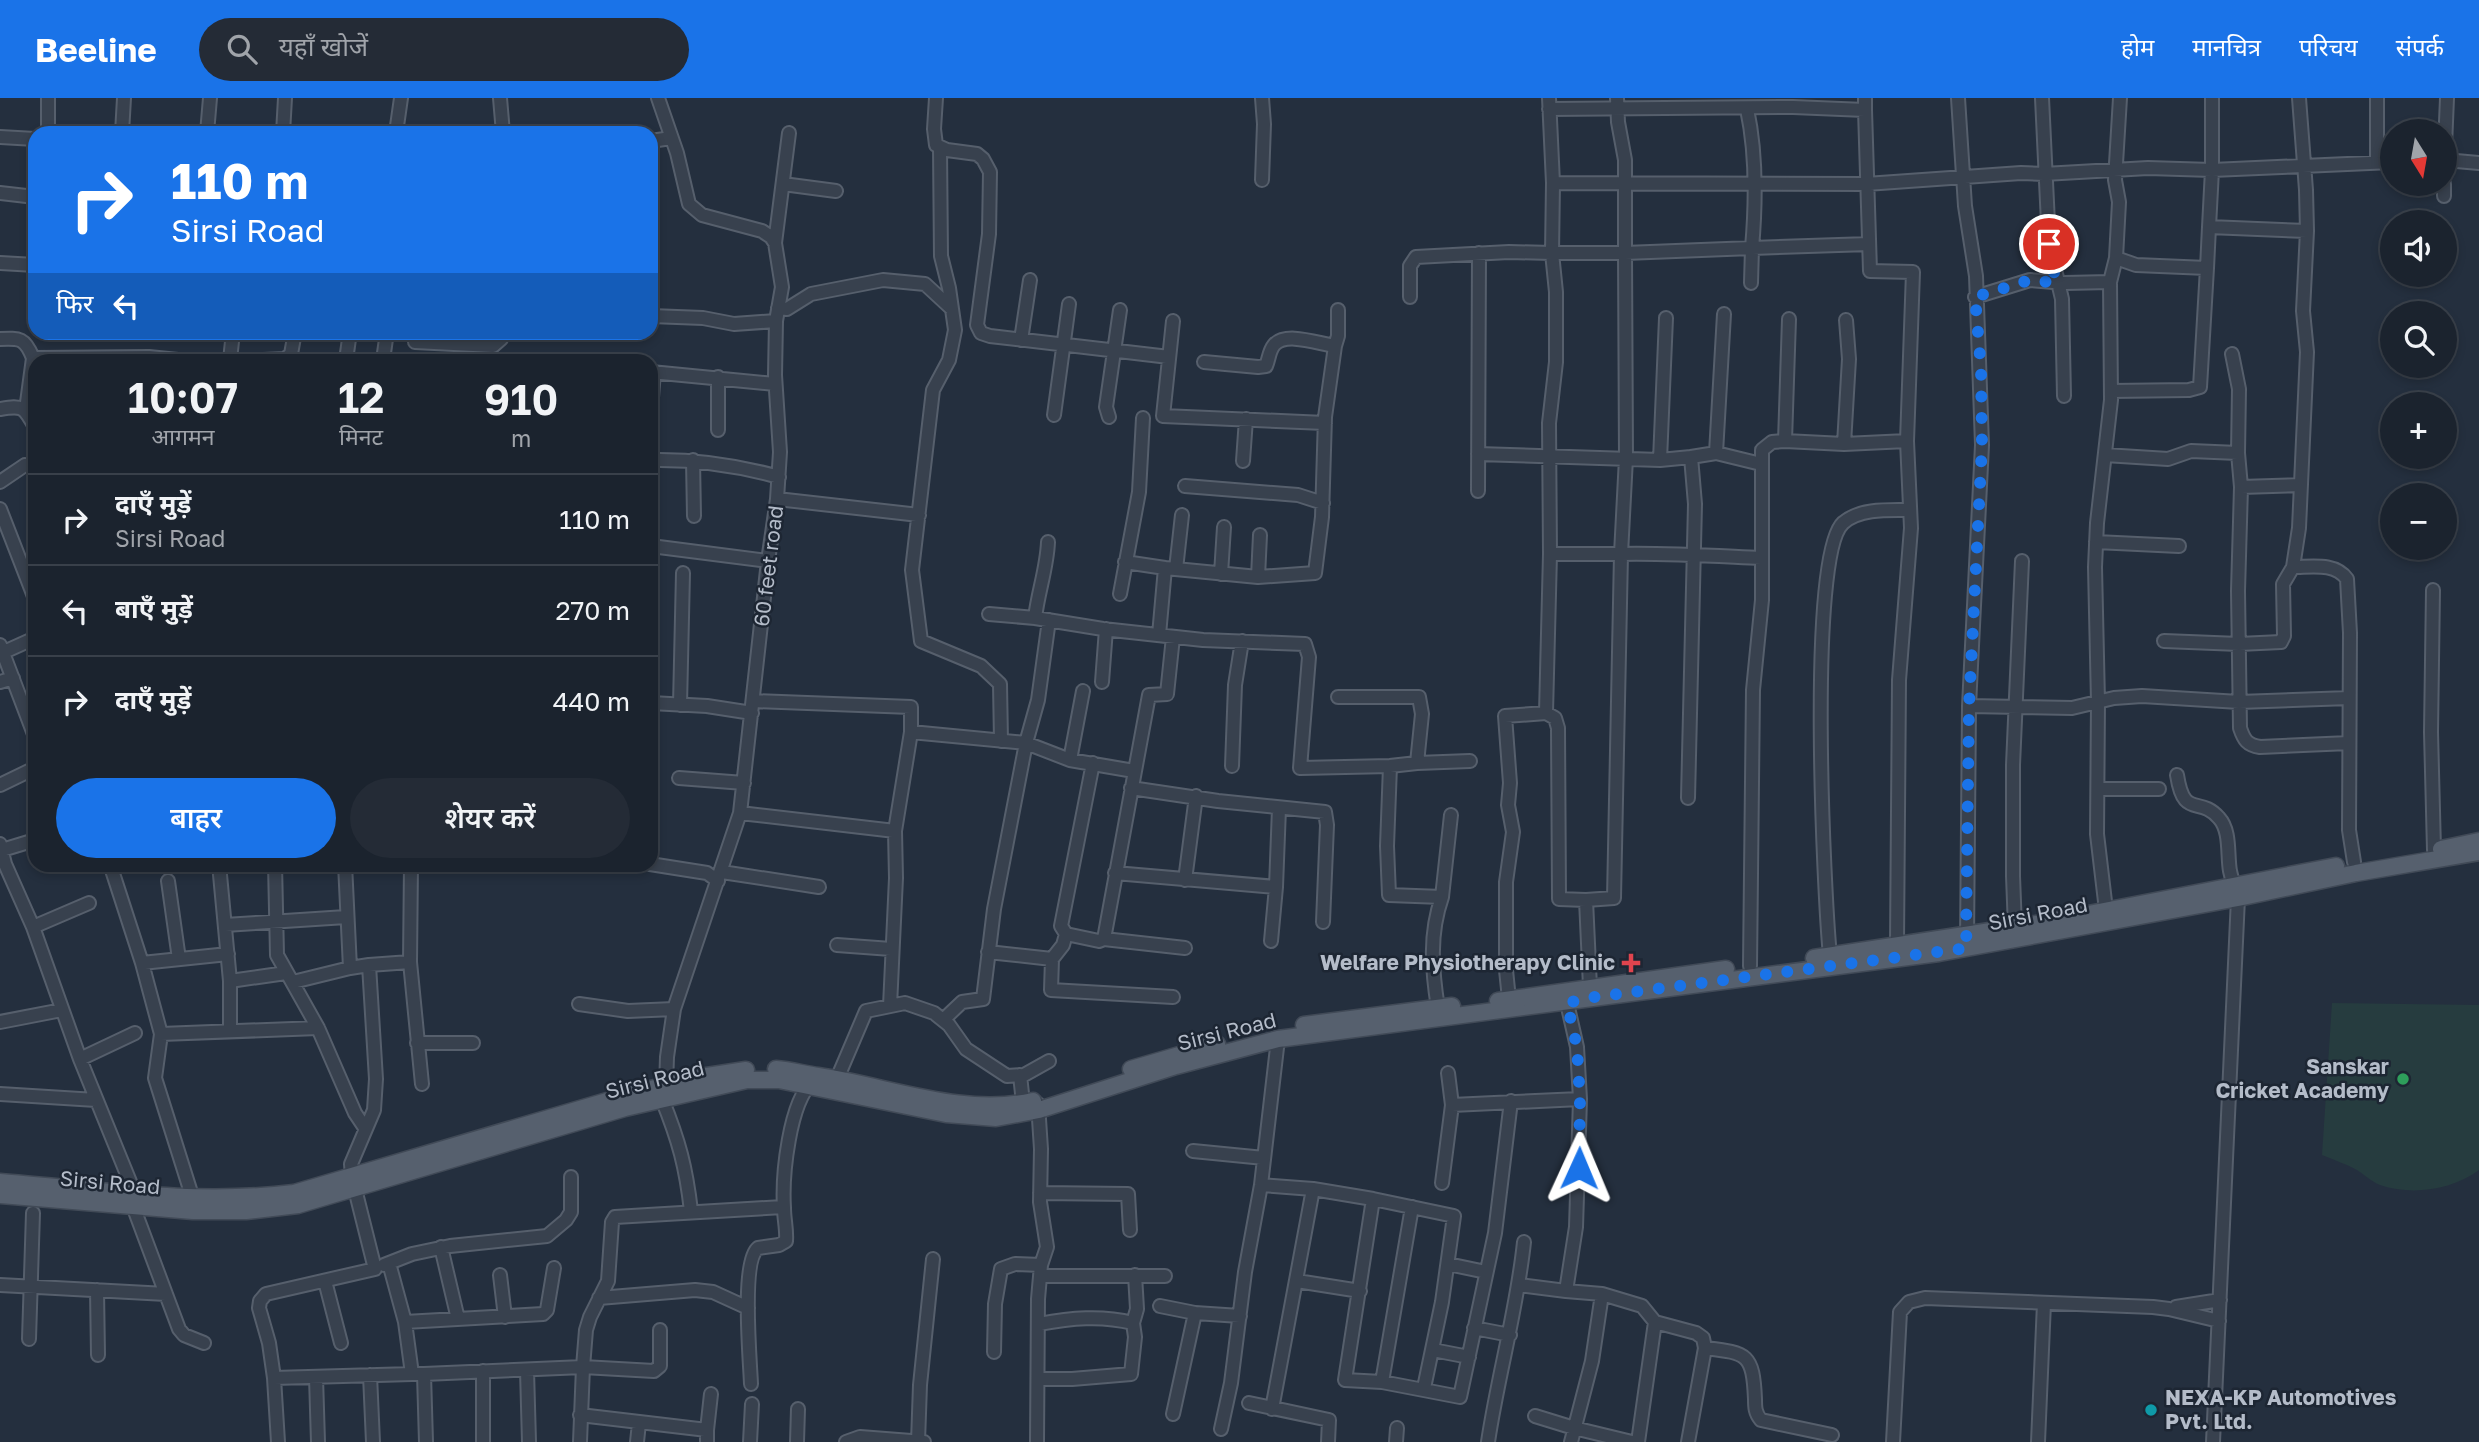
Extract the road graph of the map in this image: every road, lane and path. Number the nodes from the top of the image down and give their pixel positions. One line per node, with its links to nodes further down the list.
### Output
1 (48, 98): 24 (street)
2 (124, 98): 25 (street)
3 (209, 98): 26 (street)
4 (285, 98): 27 (street)
5 (401, 98): 28 (street)
6 (500, 98): 29 (street)
7 (658, 98): 32 (street)
8 (936, 98): 35 (street)
9 (1262, 98): 44 (street)
10 (1958, 98): 43 (street)
11 (2042, 98): 42 (street)
12 (2120, 98): 40 (street)
13 (2212, 98): 41 (street)
14 (2299, 98): 39 (street)
15 (2377, 98): 37 (street)
16 (2446, 98): 23 (street)
17 (1793, 102): 21 (street); 22 (street)
18 (1549, 103): 20 (street); 45 (street)
19 (1689, 103): 20 (street); 22 (street)
20 (1617, 104): 46 (street)
21 (1865, 104): 48 (street)
22 (1747, 109): 49 (street)
23 (2446, 119)
24 (48, 126)
25 (122, 126)
26 (207, 126)
27 (283, 126)
28 (397, 126)
29 (502, 126)
30 (789, 133): 47 (street, 60 feet road)
31 (0, 137): 33 (street)
32 (671, 138): 34 (street); 55 (street)
33 (28, 139)
34 (658, 140)
35 (940, 148): 72 (street); 84 (street)
36 (2457, 161): 38 (street)
37 (2377, 162): 39 (street)
38 (2479, 163)
39 (2304, 166): 41 (street); 54 (street)
40 (2117, 170): 41 (street); 42 (street); 61 (street)
41 (2212, 170): 53 (street)
42 (2044, 174): 43 (street); 68 (street)
43 (1962, 178): 48 (street); 70 (street)
44 (1262, 180)
45 (1553, 183): 46 (street); 59 (street)
46 (1625, 183): 49 (street); 60 (street)
47 (783, 184): 50 (street); 55 (street, 60 feet road)
48 (1866, 184): 49 (street); 56 (street)
49 (1755, 185): 57 (street)
50 (836, 191)
51 (0, 193): 52 (street)
52 (28, 196)
53 (2209, 227): 54 (street); 64 (street)
54 (2307, 231): 128 (street)
55 (775, 243): 76 (street, 60 feet road)
56 (1869, 244): 57 (street); 111 (street)
57 (1752, 248): 60 (street); 67 (street)
58 (1479, 253): 59 (street); 69 (street); 115 (street)
59 (1552, 253): 60 (street); 117 (street)
60 (1625, 253): 119 (street)
61 (2116, 258): 64 (street); 66 (street)
62 (0, 263): 63 (street)
63 (28, 265)
64 (2207, 268): 98 (street)
65 (1030, 280): 84 (street)
66 (2110, 282): 68 (street); 98 (street)
67 (1751, 283)
68 (2056, 283): 70 (street); 100 (street)
69 (1410, 297)
70 (1975, 297): 182 (street)
71 (1069, 304): 87 (street)
72 (952, 309): 76 (street); 136 (street)
73 (1120, 310): 89 (street)
74 (1338, 310): 88 (street)
75 (1724, 314): 113 (street)
76 (777, 315): 77 (street); 97 (street, 60 feet road)
77 (658, 316)
78 (1666, 318): 122 (street)
79 (1789, 319): 110 (street)
80 (1846, 320): 112 (street)
81 (1173, 321): 93 (street)
82 (0, 339): 90 (street)
83 (499, 340): 86 (street)
84 (1021, 340): 87 (street)
85 (415, 342): 86 (street)
86 (472, 345): 91 (street)
87 (1064, 345): 89 (street); 104 (street)
88 (1335, 346): 94 (street); 108 (street)
89 (1114, 351): 93 (street); 105 (street)
90 (31, 354)
91 (472, 354)
92 (2232, 354): 114 (street)
93 (1169, 357): 107 (street)
94 (1204, 362)
95 (658, 372): 96 (street)
96 (718, 377): 97 (street); 109 (street)
97 (775, 384): 126 (street, 60 feet road)
98 (2111, 391): 116 (street)
99 (28, 395): 102 (street)
100 (2064, 396)
101 (0, 409): 102 (street)
102 (26, 410): 103 (street)
103 (28, 414)
104 (1054, 415)
105 (1109, 417)
106 (1143, 418): 151 (street)
107 (1246, 419): 108 (street); 123 (street)
108 (1325, 424): 133 (street)
109 (718, 430)
110 (1785, 441): 112 (street); 124 (street)
111 (1908, 441): 112 (street); 135 (street)
112 (1844, 444)
113 (1716, 453): 118 (street); 124 (street)
114 (2238, 453): 116 (street); 130 (street)
115 (1478, 454): 117 (street); 131 (street)
116 (2105, 454): 142 (street)
117 (1549, 456): 119 (street); 145 (street)
118 (1691, 457): 122 (street); 147 (street)
119 (1626, 458): 122 (street); 146 (street)
120 (658, 460): 121 (street)
121 (693, 460): 126 (street); 138 (street)
122 (1660, 460)
123 (1243, 461)
124 (1761, 464): 148 (street)
125 (25, 465): 127 (street)
126 (779, 477): 132 (street, 60 feet road)
127 (0, 482)
128 (2301, 485): 130 (street); 152 (street)
129 (1185, 486): 133 (street)
130 (2241, 487): 169 (street)
131 (1478, 491)
132 (777, 499): 136 (street); 149 (street, 60 feet road)
133 (1323, 503): 156 (street)
134 (0, 509): 157 (street)
135 (1910, 510): 245 (street); 250 (street)
136 (919, 515): 187 (street)
137 (1182, 515): 153 (street)
138 (694, 516)
139 (1224, 527): 155 (street)
140 (1260, 535): 156 (street)
141 (1048, 542): 161 (street)
142 (2096, 542): 144 (street); 178 (street)
143 (658, 547): 149 (street)
144 (2179, 547)
145 (1550, 554): 146 (street); 185 (street)
146 (1621, 554): 147 (street); 231 (street)
147 (1693, 557): 148 (street); 206 (street)
148 (1761, 558): 256 (street)
149 (768, 561): 183 (street, 60 feet road)
150 (2022, 561): 184 (street)
151 (1125, 562): 153 (street); 159 (street)
152 (2293, 567): 169 (street); 176 (street)
153 (1171, 568): 155 (street); 164 (street)
154 (683, 573): 181 (street)
155 (1221, 574): 156 (street)
156 (1258, 577)
157 (28, 581)
158 (2433, 590): 214 (street)
159 (1120, 594)
160 (989, 614): 161 (street)
161 (1035, 618): 162 (street)
162 (1049, 620): 163 (street); 188 (street)
163 (1107, 629): 164 (street); 173 (street)
164 (1159, 635): 165 (street)
165 (1173, 637): 167 (street); 197 (street)
166 (28, 640): 170 (street)
167 (1242, 641): 194 (street); 195 (street)
168 (2164, 641): 169 (street)
169 (2239, 644): 179 (street)
170 (2, 648): 171 (street)
171 (13, 678): 172 (street); 177 (street)
172 (0, 682)
173 (1102, 682)
174 (1083, 691): 190 (street)
175 (1338, 697): 193 (street)
176 (2349, 698): 179 (street); 189 (street)
177 (28, 702)
178 (2098, 702): 179 (street); 184 (street); 203 (street)
179 (2239, 702): 189 (street)
180 (658, 703): 181 (street)
181 (680, 705): 183 (street)
182 (1969, 706): 184 (street); 243 (street)
183 (753, 707): 186 (street); 200 (street, 60 feet road)
184 (2015, 707): 239 (street)
185 (1546, 713): 231 (street); 262 (street)
186 (912, 732): 187 (street); 210 (street)
187 (1001, 741): 188 (street)
188 (1026, 743): 190 (street); 248 (street)
189 (2349, 743): 216 (street)
190 (1070, 760): 192 (street)
191 (1470, 761): 193 (street)
192 (1093, 763): 197 (street); 240 (street)
193 (1417, 763): 195 (street)
194 (1232, 765)
195 (1390, 766): 230 (street)
196 (28, 771): 201 (street)
197 (1134, 771): 202 (street)
198 (2177, 775): 229 (street)
199 (679, 778): 200 (street)
200 (744, 783): 208 (street, 60 feet road)
201 (0, 785)
202 (1131, 788): 205 (street); 223 (street)
203 (2098, 789): 204 (street); 233 (street)
204 (2160, 789)
205 (1196, 796): 207 (street); 225 (street)
206 (1688, 798)
207 (1279, 808): 228 (street); 236 (street)
208 (740, 813): 210 (street); 224 (street, 60 feet road)
209 (1451, 815): 230 (street)
210 (895, 831): 247 (street)
211 (28, 841): 213 (street)
212 (2479, 841): 214 (main road, Sirsi Road)
213 (1, 847): 238 (street)
214 (2434, 850): 216 (main road, Sirsi Road)
215 (2479, 852): 229 (main road, Sirsi Road)
216 (2354, 862): 229 (main road, Sirsi Road)
217 (658, 865): 224 (street)
218 (112, 872): 254 (street)
219 (220, 872): 237 (street)
220 (275, 872): 235 (street)
221 (345, 872): 234 (street)
222 (411, 872): 253 (street)
223 (1115, 873): 225 (street); 241 (street)
224 (720, 877): 227 (street); 267 (street, 60 feet road)
225 (1185, 880): 228 (street)
226 (168, 881): 251 (street)
227 (819, 887)
228 (1276, 887): 242 (street)
229 (2236, 892): 233 (main road, Sirsi Road); 243 (main road, Sirsi Road); 334 (street)
230 (1442, 897): 266 (street)
231 (1586, 900): 260 (street)
232 (89, 903): 238 (street)
233 (2106, 910): 239 (main road, Sirsi Road)
234 (346, 917): 235 (street); 257 (street)
235 (278, 920): 237 (street); 258 (street)
236 (1323, 922)
237 (225, 925): 249 (street)
238 (33, 927): 268 (street)
239 (2015, 928): 243 (main road, Sirsi Road)
240 (1066, 934): 241 (street); 252 (street)
241 (1104, 939): 246 (street)
242 (1271, 941)
243 (1967, 941): 245 (main road, Sirsi Road); 263 (main road, Sirsi Road)
244 (836, 945): 247 (street)
245 (1897, 945): 250 (main road, Sirsi Road)
246 (1185, 948)
247 (891, 949): 265 (street)
248 (988, 952): 252 (street); 269 (street)
249 (228, 954): 251 (street); 259 (street)
250 (1830, 956): 256 (main road, Sirsi Road)
251 (179, 959): 254 (street)
252 (1052, 960): 261 (street)
253 (410, 962): 255 (street); 276 (street)
254 (142, 963): 274 (street)
255 (369, 965): 257 (street); 292 (street)
256 (1750, 966): 260 (main road, Sirsi Road)
257 (350, 968): 258 (street)
258 (290, 978): 259 (street); 271 (street)
259 (230, 981): 272 (street)
260 (1590, 987): 262 (main road, Sirsi Road)
261 (1173, 997)
262 (1509, 999): 266 (main road, Sirsi Road)
263 (1567, 1003): 275 (main road, Sirsi Road); 288 (street)
264 (579, 1004): 267 (street)
265 (890, 1006): 269 (street); 282 (street)
266 (1438, 1007): 290 (main road, Sirsi Road)
267 (674, 1009): 285 (street, 60 feet road)
268 (62, 1010): 270 (street); 278 (street)
269 (943, 1020): 281 (street)
270 (0, 1022)
271 (318, 1028): 272 (street); 292 (street)
272 (230, 1030): 274 (street)
273 (135, 1033): 278 (street)
274 (160, 1034): 303 (street)
275 (1278, 1039): 290 (main road, Sirsi Road); 294 (street)
276 (418, 1043): 277 (street); 284 (street)
277 (473, 1043)
278 (80, 1059): 287 (street)
279 (1049, 1061): 281 (street)
280 (1448, 1073): 291 (street)
281 (1020, 1075): 290 (street)
282 (837, 1079): 283 (main road, Sirsi Road); 290 (main road, Sirsi Road)
283 (813, 1081): 285 (main road, Sirsi Road); 290 (main road, Sirsi Road); 306 (street)
284 (422, 1084)
285 (664, 1092): 297 (main road, Sirsi Road); 308 (street)
286 (0, 1094): 287 (street)
287 (96, 1100): 305 (street)
288 (1580, 1100): 289 (street); 330 (street)
289 (1511, 1101): 291 (street); 319 (street)
290 (1033, 1104): 301 (street)
291 (1452, 1105): 298 (street)
292 (365, 1128): 297 (street)
293 (1193, 1151): 294 (street)
294 (1264, 1158): 299 (street)
295 (571, 1177): 312 (street)
296 (0, 1182): 305 (main road, Sirsi Road)
297 (353, 1182): 303 (main road, Sirsi Road); 305 (main road, Sirsi Road); 317 (street)
298 (1442, 1183)
299 (1261, 1185): 300 (street); 340 (street)
300 (1313, 1189): 304 (street); 324 (street)
301 (1040, 1193): 310 (street); 318 (street)
302 (0, 1195): 305 (main road, Sirsi Road)
303 (193, 1199): 305 (main road, Sirsi Road)
304 (1373, 1199): 307 (street); 329 (street)
305 (134, 1200): 331 (street)
306 (783, 1207): 308 (street); 337 (street)
307 (1412, 1207): 315 (street); 367 (street)
308 (691, 1212): 333 (street)
309 (33, 1213): 327 (street)
310 (1130, 1230)
311 (1524, 1242): 326 (street)
312 (441, 1247): 314 (street); 342 (street)
313 (933, 1259): 384 (street)
314 (389, 1263): 317 (street); 344 (street)
315 (1448, 1264): 319 (street); 355 (street)
316 (554, 1268): 341 (street)
317 (375, 1269): 323 (street)
318 (1041, 1271): 321 (street); 347 (street); 356 (street)
319 (1486, 1272): 348 (street)
320 (500, 1275): 341 (street)
321 (1135, 1275): 322 (street); 346 (street)
322 (1166, 1276)
323 (325, 1281): 353 (street); 365 (street)
324 (1297, 1281): 329 (street); 374 (street)
325 (0, 1285): 327 (street)
326 (1519, 1285): 330 (street); 350 (street)
327 (31, 1287): 328 (street); 351 (street)
328 (97, 1290): 331 (street); 357 (street)
329 (1360, 1291): 367 (street)
330 (1566, 1291): 332 (street)
331 (166, 1294): 352 (street)
332 (1602, 1294): 345 (street); 381 (street)
333 (600, 1298): 337 (street); 359 (street)
334 (2220, 1300): 338 (street); 343 (street)
335 (2044, 1303): 338 (street); 404 (street); 405 (street)
336 (1160, 1306): 339 (street)
337 (748, 1308): 368 (street)
338 (2169, 1309): 343 (street)
339 (1195, 1313): 340 (street); 375 (street)
340 (1240, 1316): 380 (street)
341 (505, 1317): 342 (street)
342 (458, 1319): 344 (street)
343 (2219, 1321): 406 (street)
344 (405, 1322): 362 (street)
345 (1655, 1322): 354 (street); 402 (street)
346 (1133, 1323): 347 (street); 366 (street)
347 (1038, 1324): 366 (street)
348 (1474, 1328): 350 (street); 358 (street)
349 (660, 1330): 359 (street)
350 (1510, 1335): 400 (street)
351 (29, 1339)
352 (204, 1343)
353 (341, 1343)
354 (1705, 1348): 382 (street); 403 (street)
355 (1433, 1350): 358 (street); 369 (street)
356 (994, 1352)
357 (98, 1355)
358 (1469, 1357): 369 (street)
359 (583, 1367): 360 (street); 376 (street)
360 (527, 1370): 361 (street); 390 (street)
361 (484, 1371): 362 (street); 389 (street)
362 (418, 1374): 363 (street); 388 (street)
363 (370, 1375): 364 (street); 387 (street)
364 (316, 1377): 365 (street); 386 (street)
365 (274, 1378): 385 (street)
366 (1039, 1379): 397 (street)
367 (1382, 1382): 369 (street)
368 (751, 1384)
369 (1424, 1388)
370 (710, 1394): 383 (street)
371 (1249, 1403): 374 (street)
372 (752, 1404): 393 (street)
373 (798, 1409): 394 (street)
374 (1272, 1409): 398 (street)
375 (1173, 1414)
376 (580, 1415): 378 (street); 391 (street)
377 (1535, 1416): 381 (street)
378 (639, 1423): 383 (street); 392 (street)
379 (1397, 1428): 399 (street)
380 (1221, 1429)
381 (1572, 1435): 401 (street)
382 (1832, 1435)
383 (707, 1436)
384 (918, 1441): 395 (street); 396 (street)
385 (278, 1442)
386 (318, 1442)
387 (373, 1442)
388 (426, 1442)
389 (483, 1442)
390 (529, 1442)
391 (580, 1442)
392 (637, 1442)
393 (750, 1442)
394 (797, 1442)
395 (846, 1442)
396 (924, 1442)
397 (1037, 1442)
398 (1328, 1442)
399 (1396, 1442)
400 (1488, 1442)
401 (1632, 1442)
402 (1638, 1442)
403 (1688, 1442)
404 (1893, 1442)
405 (2038, 1442)
406 (2213, 1442)

